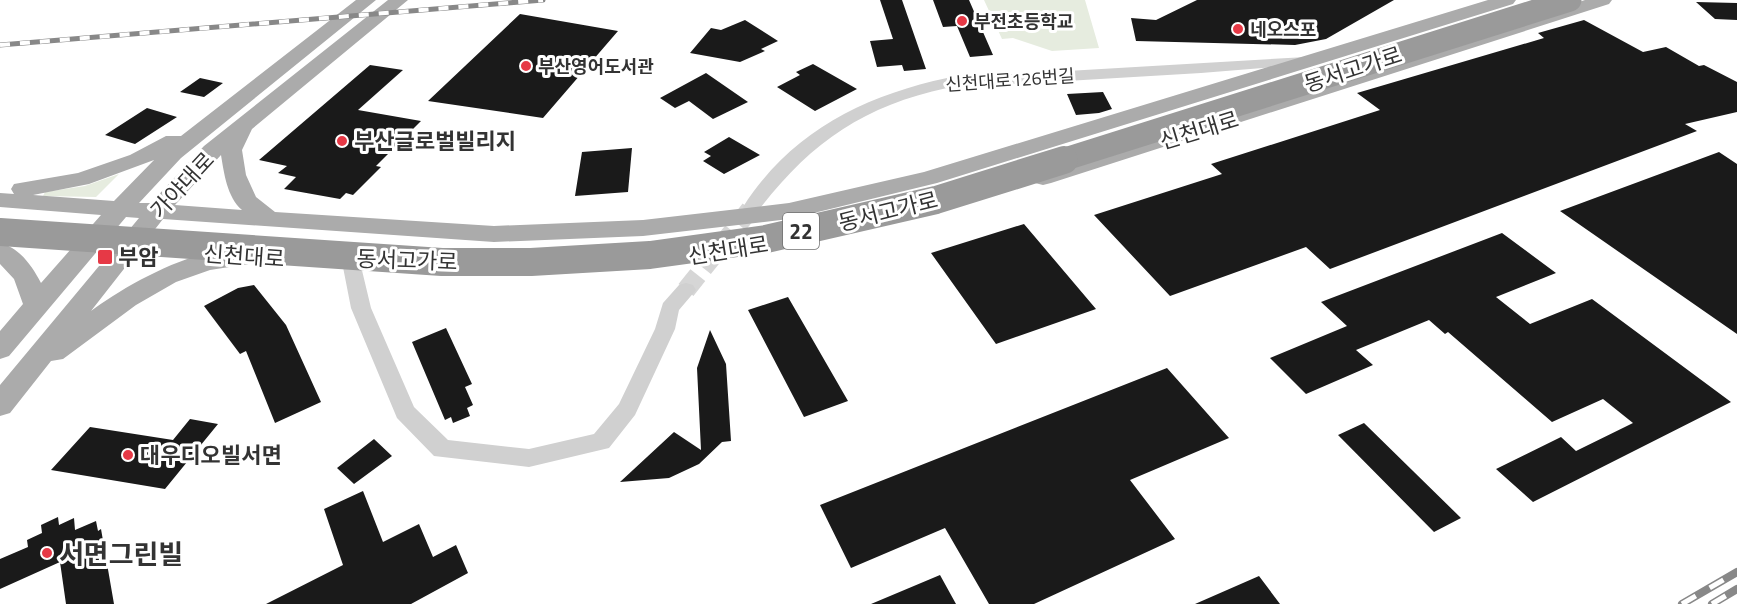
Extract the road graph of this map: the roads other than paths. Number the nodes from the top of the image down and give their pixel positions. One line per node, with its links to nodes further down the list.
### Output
1 (356, 0): 10 (main road)
2 (367, 0): 10 (main road, 가야대로)
3 (399, 0): 11 (main road, 가야대로)
4 (411, 0): 11 (main road)
5 (1507, 0): 9 (main road, 신천대로)
6 (1532, 0): 17 (highway, 동서고가로 / 22)
7 (1570, 0): 19 (highway, 동서고가로 / 22, bridge)
8 (1603, 0): 25 (main road, 신천대로)
9 (1311, 61): 14 (street, 신천대로126번길); 18 (main road, 신천대로)
10 (226, 111): 12 (main road); 15 (main road, 가야대로)
11 (247, 121): 16 (main road, 가야대로); 18 (main road)
12 (0, 189)
13 (0, 200): 15 (main road, 신천대로)
14 (752, 207)
15 (122, 208): 16 (main road, 신천대로); 21 (main road, 가야대로)
16 (158, 210): 18 (main road, 신천대로); 22 (main road, 가야대로)
17 (0, 216)
18 (268, 219)
19 (0, 232)
20 (0, 238): 21 (main road, 신천대로)
21 (87, 244): 22 (main road, 신천대로); 27 (main road, 가야대로)
22 (127, 247): 24 (main road, 신천대로); 29 (main road, 가야대로)
23 (0, 251): 27 (main road)
24 (246, 257): 25 (main road, 신천대로); 29 (main road)
25 (351, 262): 26 (street)
26 (686, 290)
27 (36, 306): 28 (main road, 가야대로)
28 (0, 349)
29 (18, 380): 30 (main road, 가야대로)
30 (0, 405)

